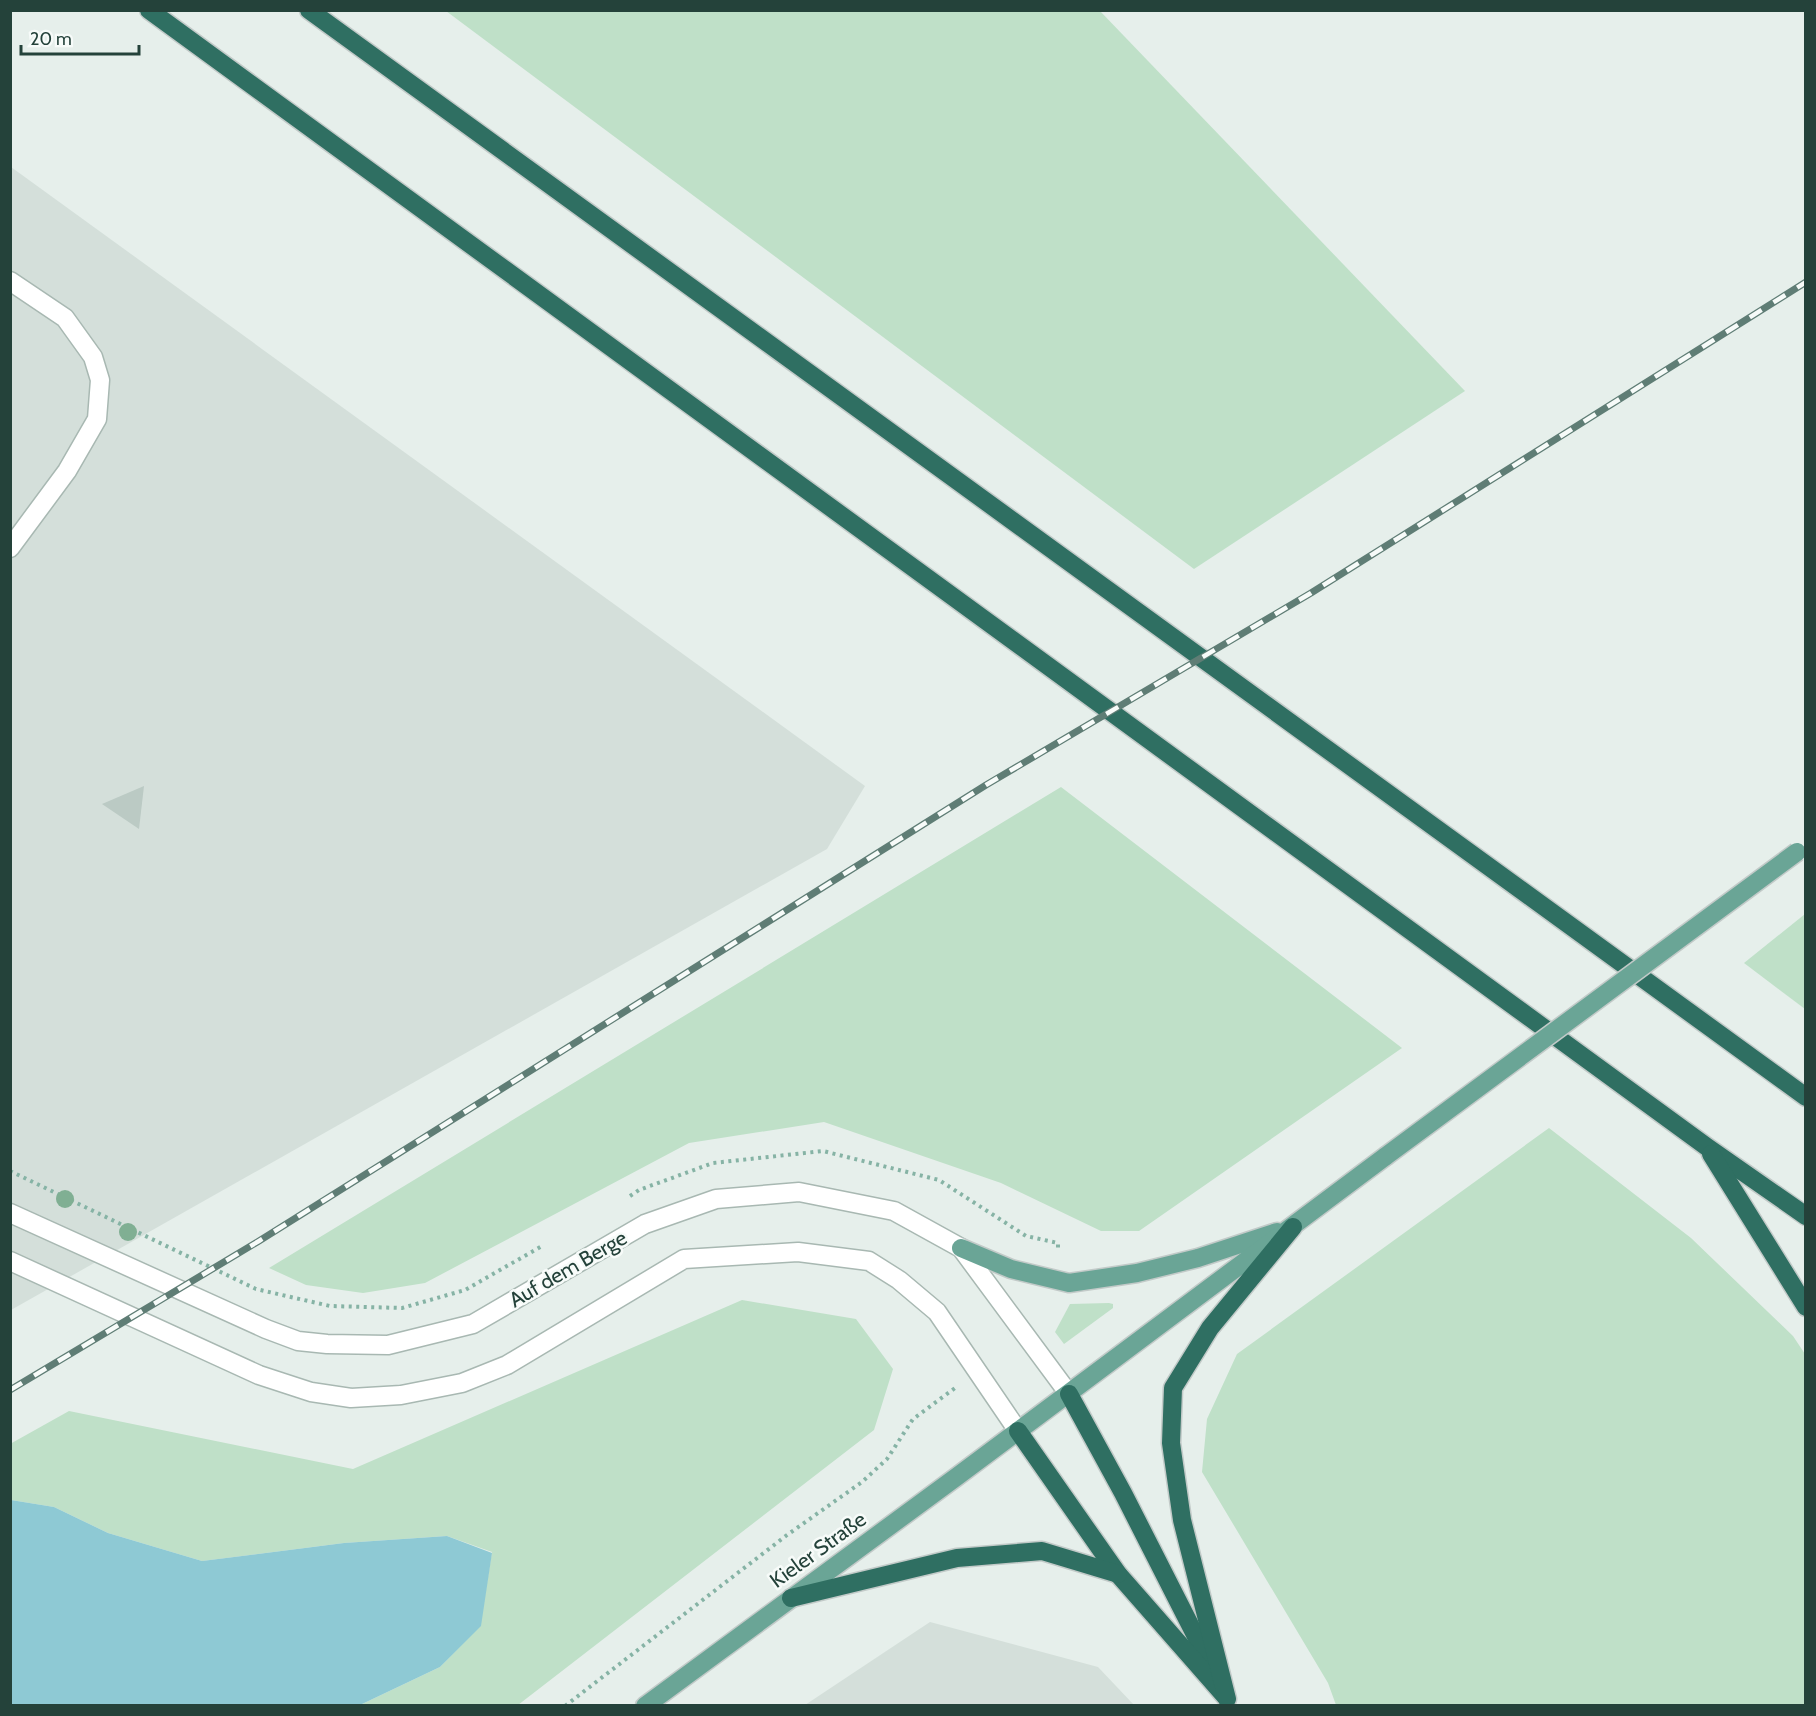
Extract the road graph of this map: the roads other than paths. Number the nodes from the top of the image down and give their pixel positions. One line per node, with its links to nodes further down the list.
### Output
1 (149, 10): 7 (highway)
2 (309, 10): 6 (highway)
3 (10, 281): 4 (street)
4 (10, 548)
5 (1801, 849): 10 (main road, Kieler Straße, bridge)
6 (1806, 1095)
7 (1707, 1148): 9 (highway); 13 (highway)
8 (10, 1213): 11 (street, Auf dem Berge)
9 (1806, 1216)
10 (1293, 1227): 11 (main road); 14 (main road, Kieler Straße); 18 (highway)
11 (962, 1248): 14 (street, Auf dem Berge)
12 (10, 1261): 15 (street)
13 (1806, 1307)
14 (1069, 1394): 15 (main road, Kieler Straße); 18 (highway)
15 (1018, 1431): 16 (highway); 17 (main road, Kieler Straße)
16 (1118, 1574): 17 (highway); 18 (highway)
17 (791, 1598): 19 (main road, Kieler Straße)
18 (1230, 1702)
19 (645, 1706)

